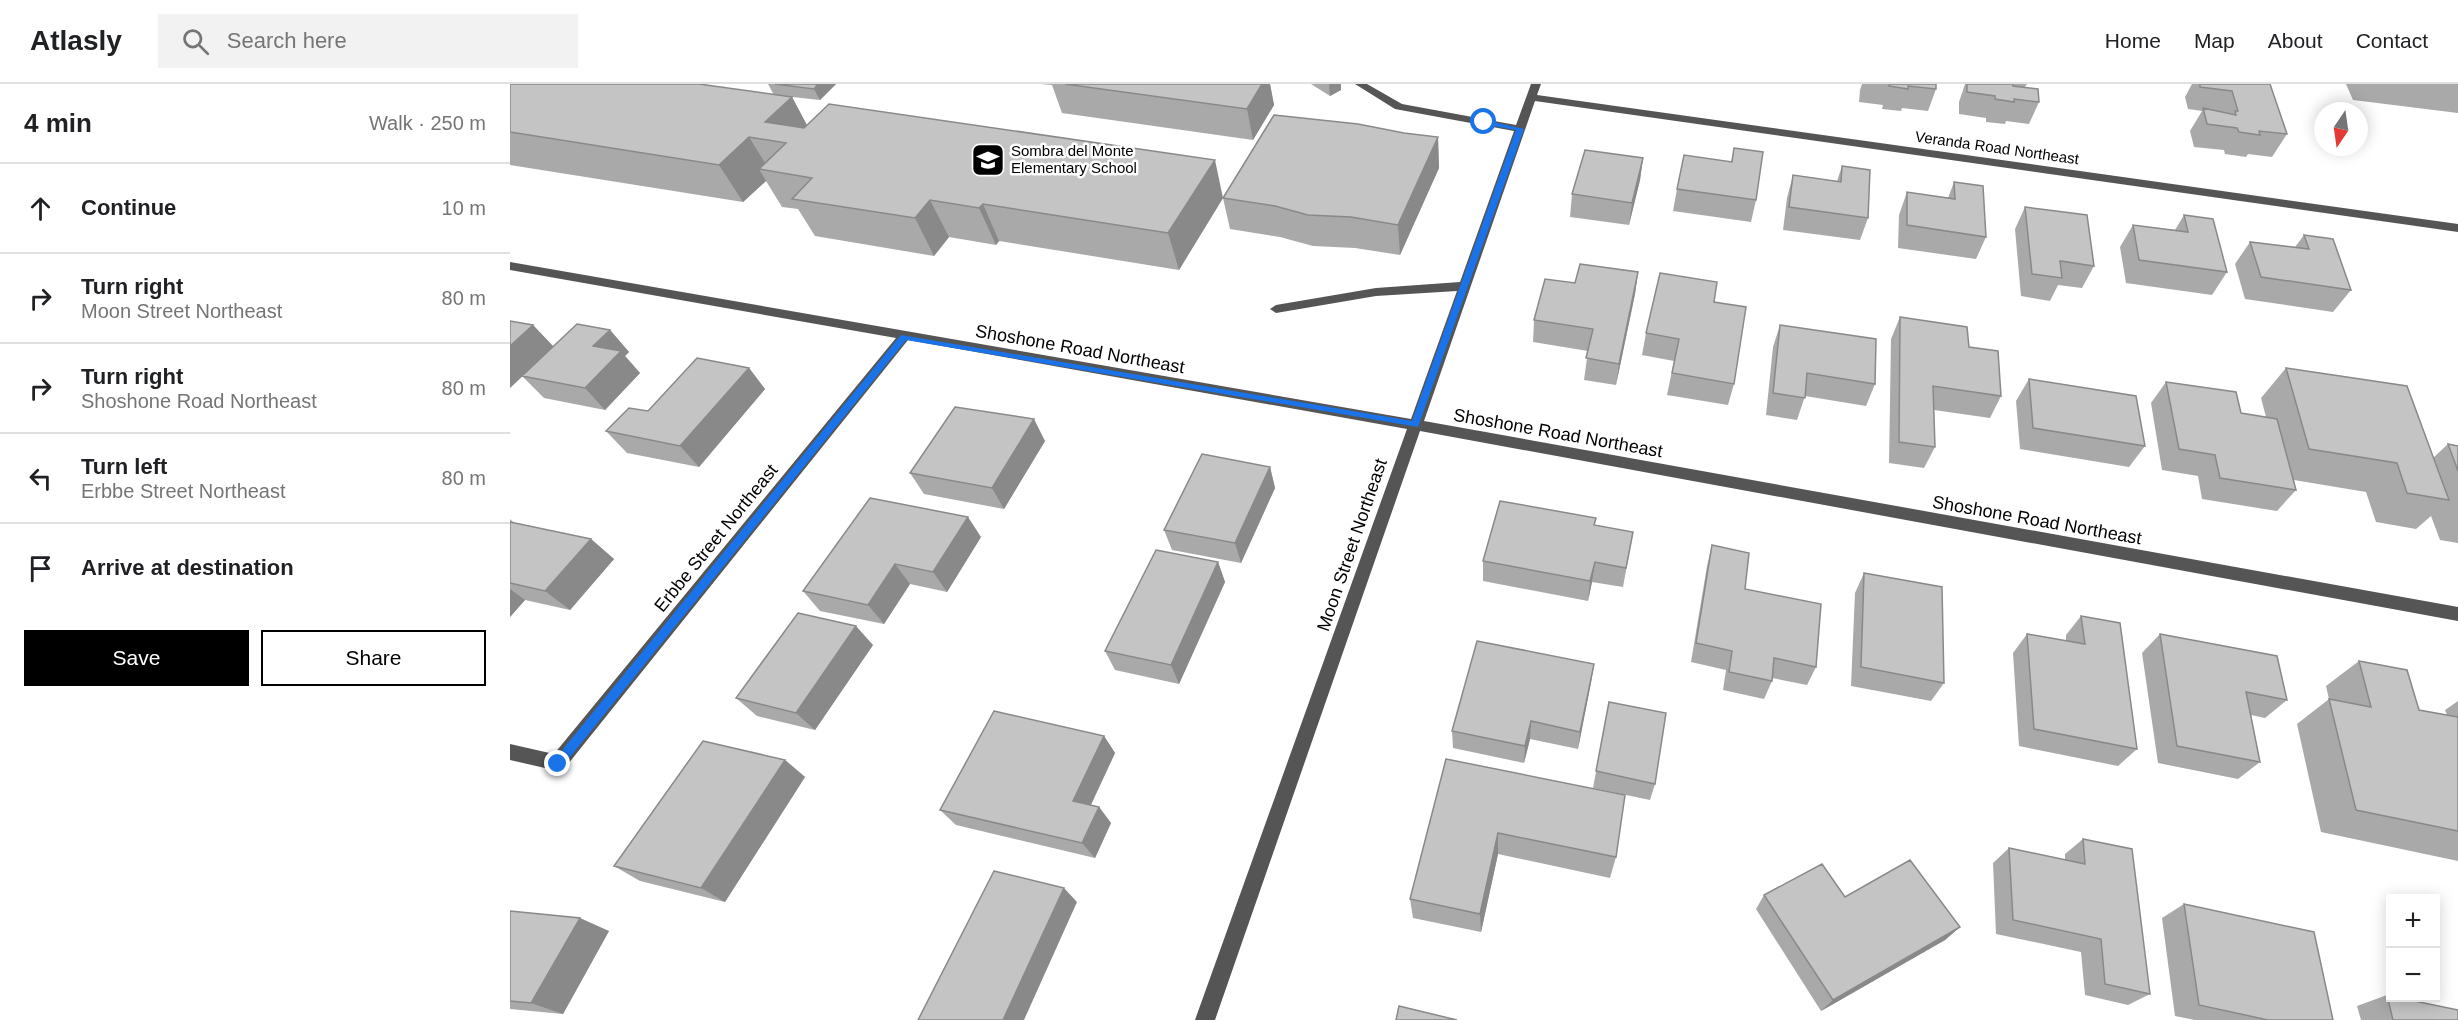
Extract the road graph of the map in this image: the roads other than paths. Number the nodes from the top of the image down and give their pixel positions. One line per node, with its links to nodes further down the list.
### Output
1 (1360, 84): 3 (street)
2 (1534, 91): 3 (street, Moon Street Northeast); 4 (street, Veranda Road Northeast)
3 (1520, 129): 6 (street, Moon Street Northeast)
4 (2458, 228)
5 (510, 266): 8 (street, Shoshone Road Northeast)
6 (1464, 286): 7 (street); 9 (street, Moon Street Northeast)
7 (1276, 309)
8 (904, 337): 9 (street, Shoshone Road Northeast); 11 (street, Erbbe Street Northeast)
9 (1415, 425): 10 (street, Shoshone Road Northeast); 12 (street, Moon Street Northeast)
10 (2458, 615)
11 (510, 752)
12 (1205, 1020)

